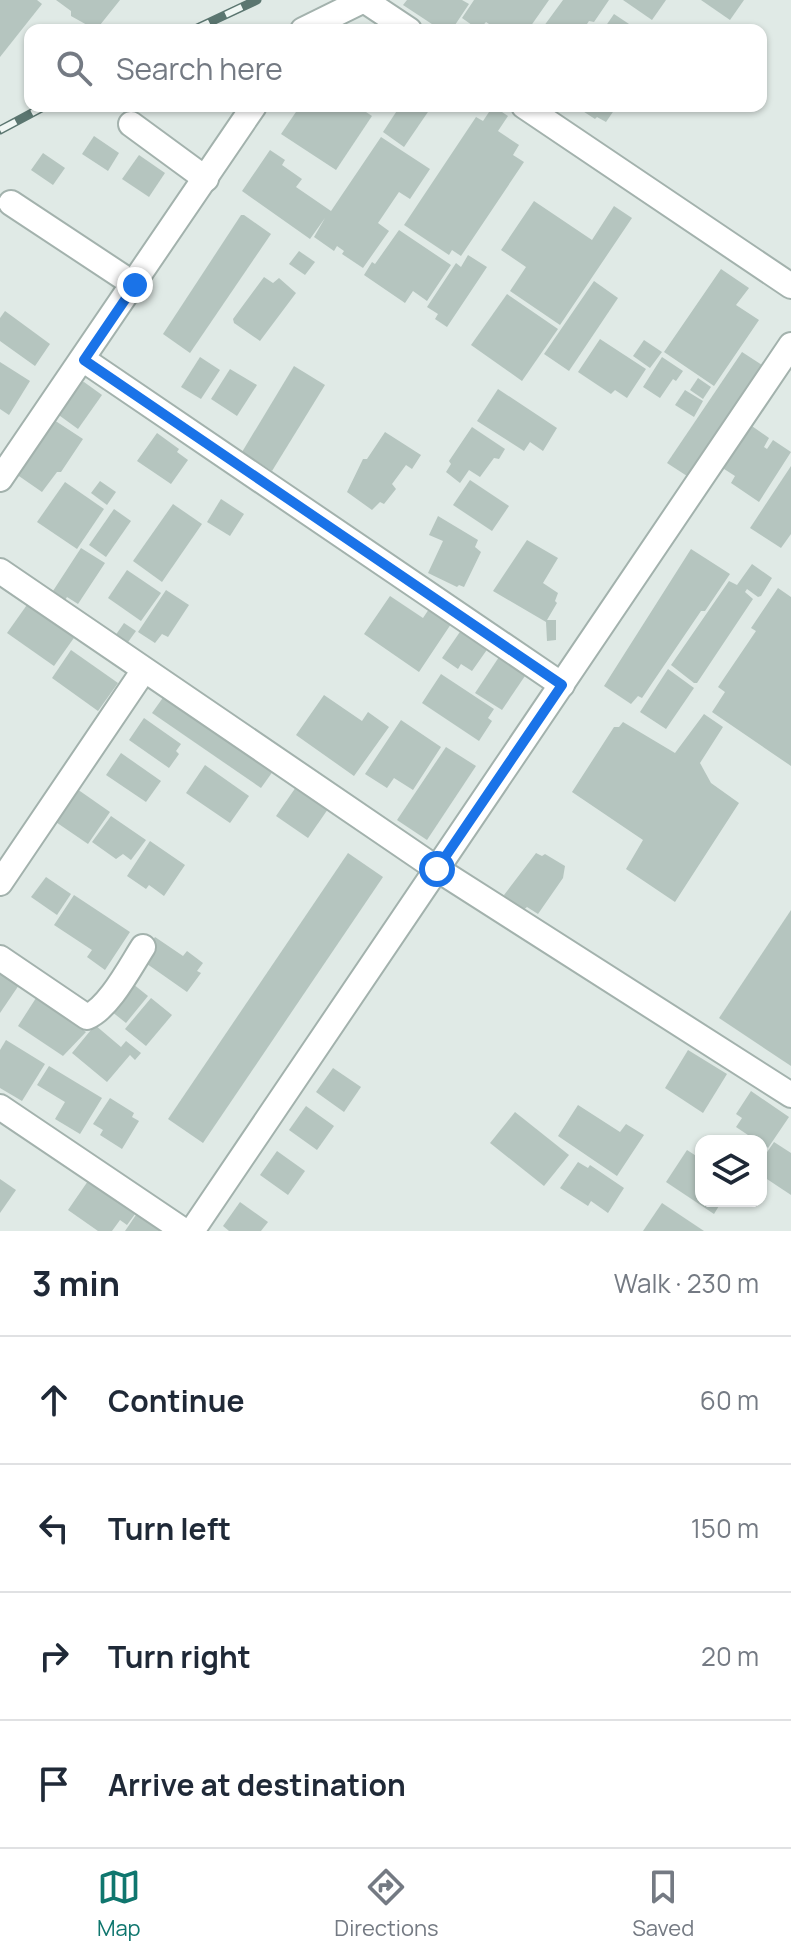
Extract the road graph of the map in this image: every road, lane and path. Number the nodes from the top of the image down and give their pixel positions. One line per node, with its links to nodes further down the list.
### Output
1 (315, 24): 2 (street)
2 (400, 24)
3 (250, 112): 6 (street)
4 (533, 112): 9 (street)
5 (131, 124): 6 (street)
6 (206, 179): 8 (street)
7 (11, 203): 8 (street)
8 (135, 285): 11 (street)
9 (791, 286)
10 (791, 345): 15 (street)
11 (84, 360): 12 (street); 15 (street)
12 (0, 479)
13 (0, 571): 14 (street)
14 (144, 670): 16 (street); 17 (street)
15 (562, 685): 16 (street)
16 (437, 869): 20 (street); 23 (street)
17 (0, 883)
18 (143, 947): 19 (street)
19 (0, 958)
20 (791, 1095)
21 (0, 1107): 22 (street)
22 (184, 1231)
23 (192, 1231)

